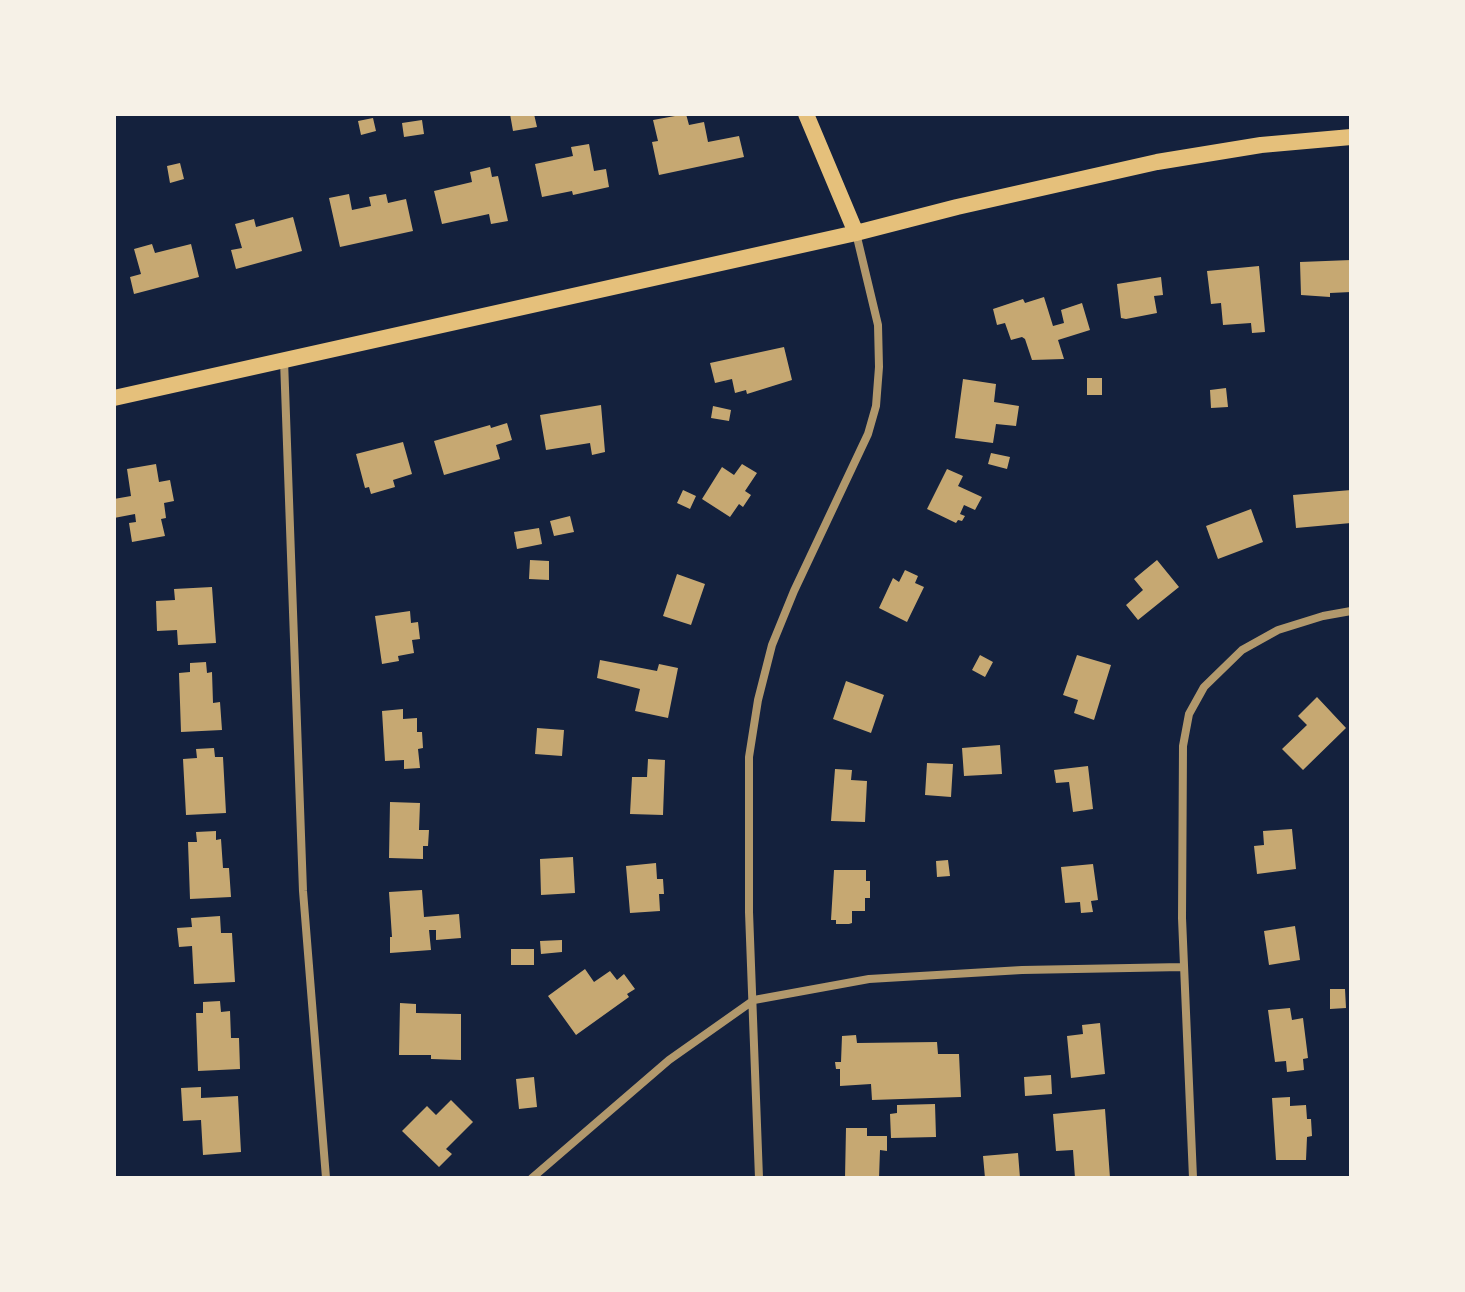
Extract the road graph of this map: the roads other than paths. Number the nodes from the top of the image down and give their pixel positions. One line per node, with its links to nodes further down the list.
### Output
1 (806, 114): 3 (main road)
2 (1351, 137): 3 (main road)
3 (856, 233): 4 (main road); 8 (street)
4 (284, 359): 5 (main road); 9 (street)
5 (114, 398)
6 (1351, 611): 7 (street)
7 (1183, 967): 8 (street); 12 (street)
8 (754, 1000): 10 (street); 11 (street)
9 (326, 1178)
10 (532, 1178)
11 (759, 1178)
12 (1193, 1178)

